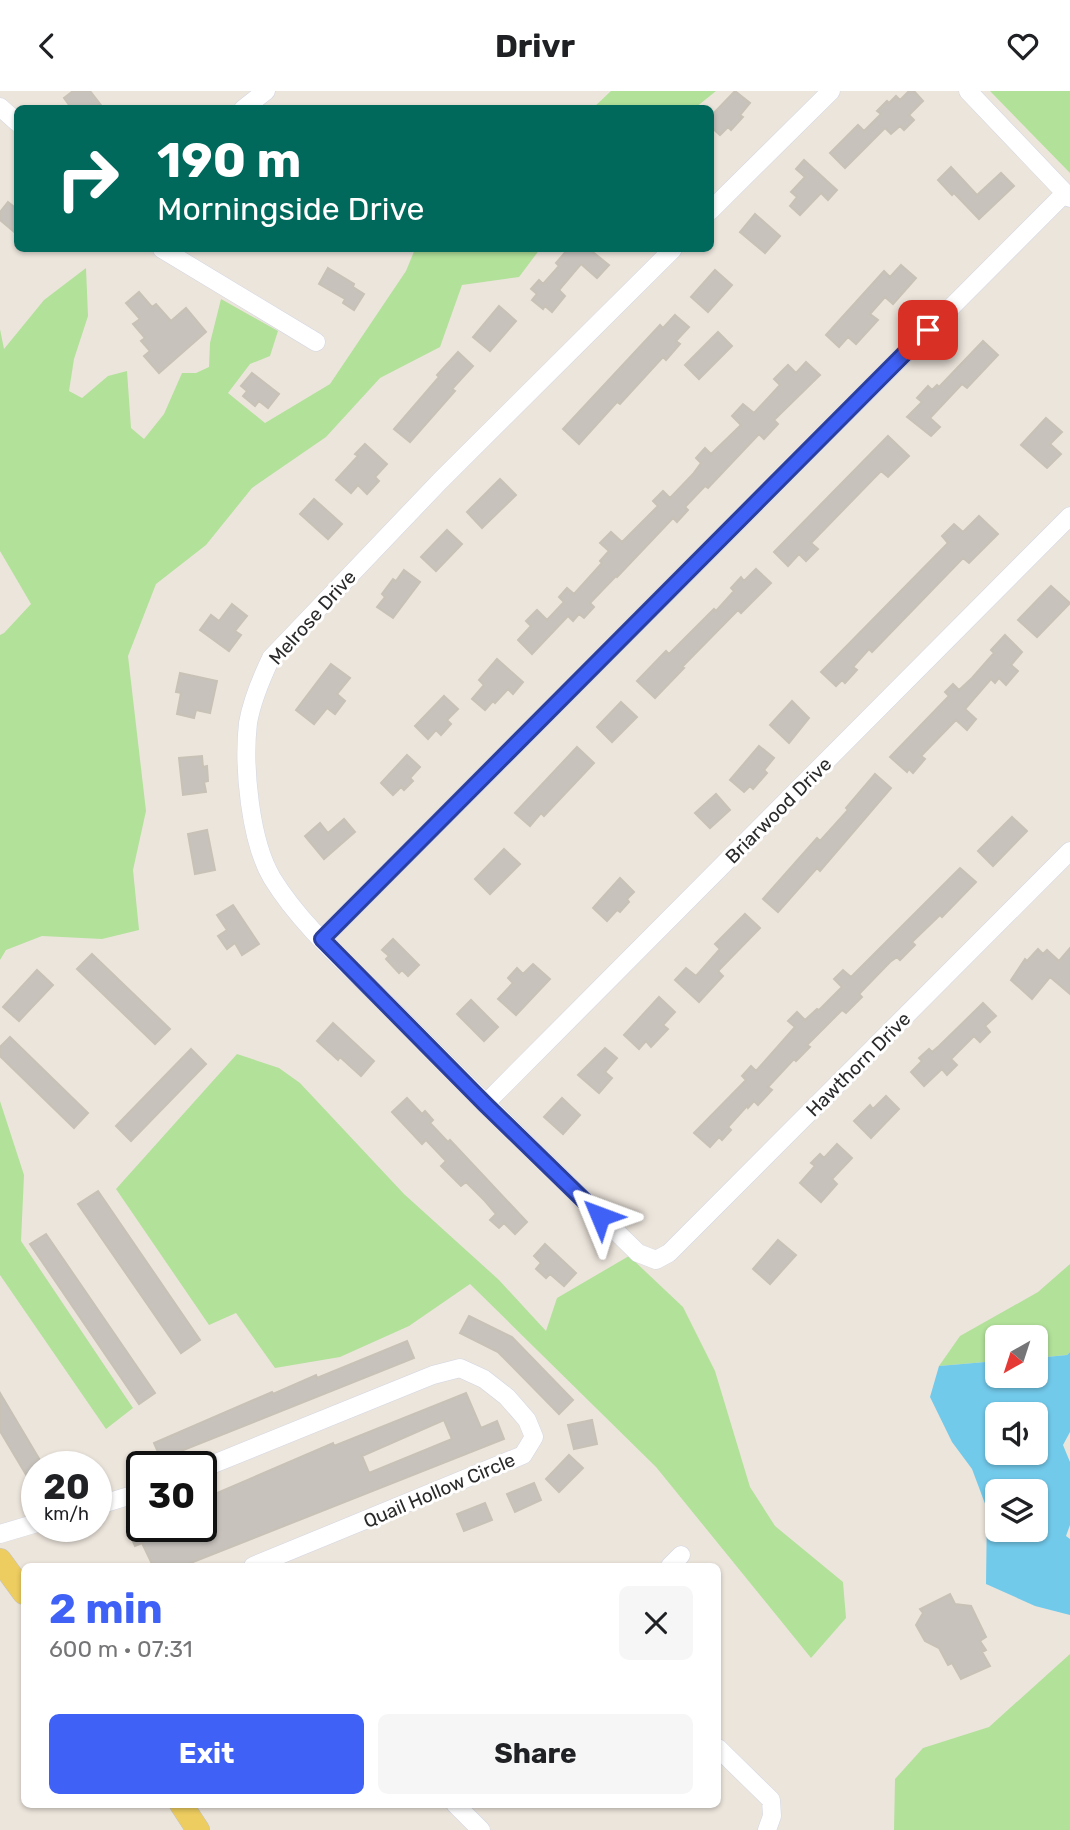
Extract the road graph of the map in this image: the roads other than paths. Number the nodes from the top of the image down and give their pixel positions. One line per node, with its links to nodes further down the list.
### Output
1 (267, 91): 4 (street)
2 (831, 91): 8 (street)
3 (968, 91): 7 (street)
4 (248, 105)
5 (0, 107): 6 (street)
6 (14, 119)
7 (1068, 195): 14 (street)
8 (714, 207)
9 (167, 252): 11 (street)
10 (670, 252): 14 (street, Melrose Drive)
11 (316, 342)
12 (1070, 516): 15 (street, Briarwood Drive)
13 (1070, 851): 16 (street, Hawthorn Drive)
14 (322, 939): 15 (street, Melrose Drive)
15 (485, 1104): 16 (street, Melrose Drive)
16 (638, 1253)
17 (217, 1463): 21 (street, Quail Hollow Circle)
18 (21, 1528): 19 (street)
19 (0, 1534)
20 (0, 1560): 22 (main road)
21 (260, 1563)
22 (21, 1589)
23 (721, 1751): 28 (street)
24 (184, 1808): 26 (main road)
25 (459, 1808): 27 (street)
26 (198, 1830)
27 (481, 1830)
28 (767, 1830)

